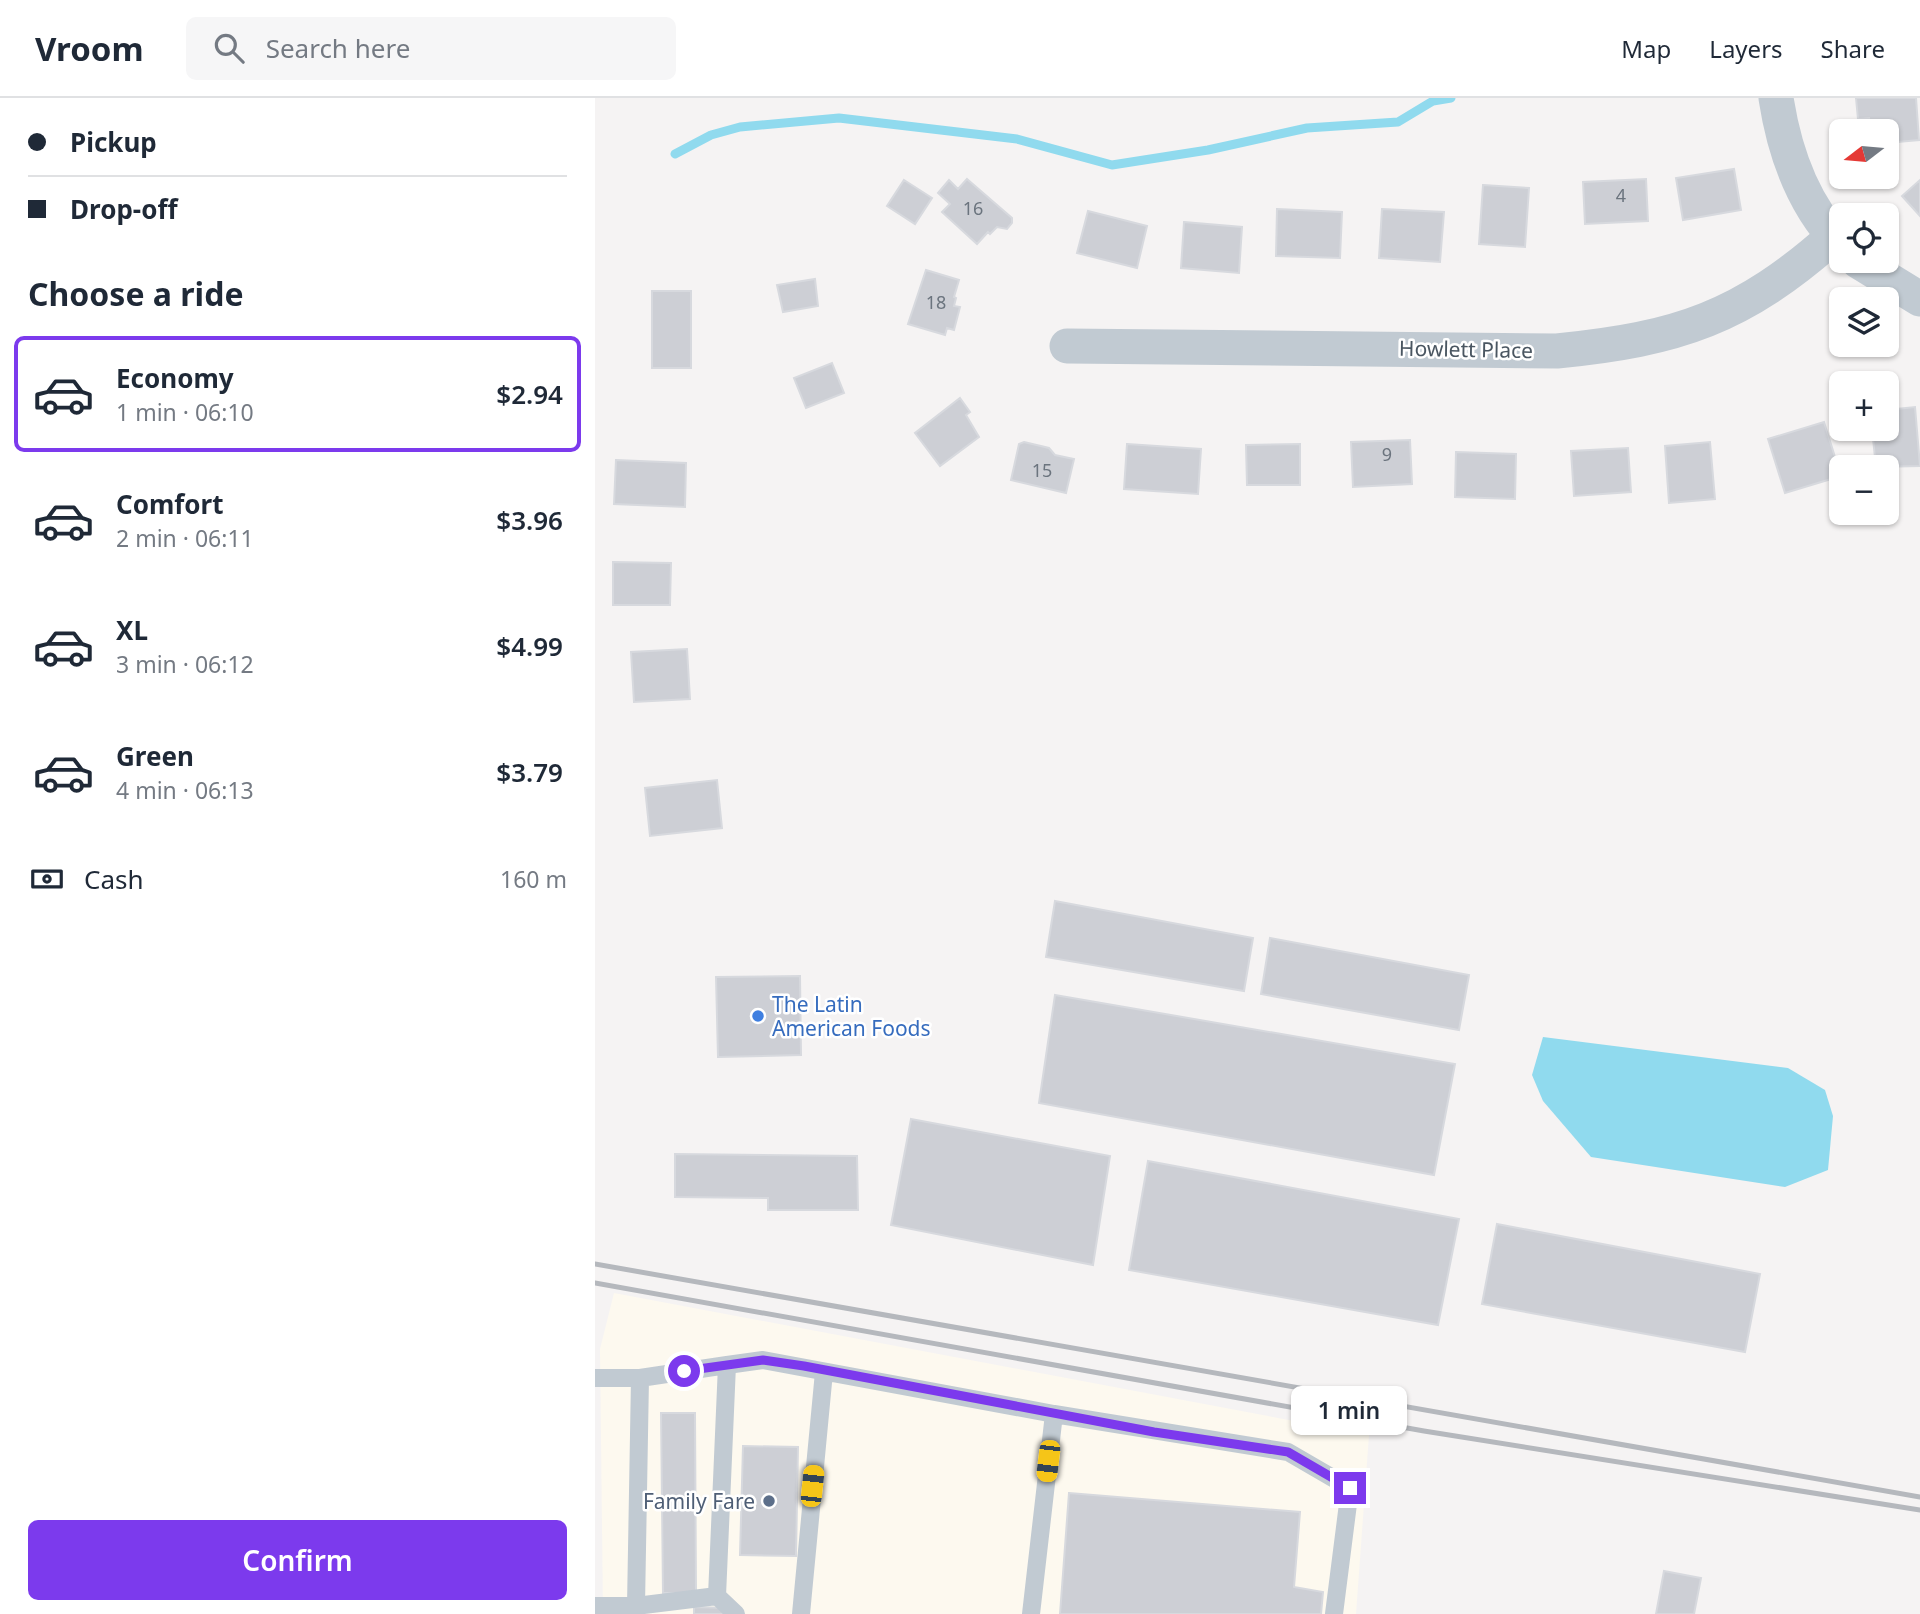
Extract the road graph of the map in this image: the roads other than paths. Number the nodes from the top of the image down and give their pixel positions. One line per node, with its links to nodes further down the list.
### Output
1 (1776, 98): 2 (street)
2 (1829, 229)
3 (1829, 246): 6 (street, Howlett Place)
4 (1878, 273): 5 (street)
5 (1920, 299)
6 (1067, 346)
7 (727, 1365): 8 (lane); 10 (lane); 12 (lane)
8 (824, 1372): 11 (lane); 16 (lane)
9 (595, 1378): 10 (lane)
10 (641, 1378): 14 (lane)
11 (1054, 1414): 17 (lane); 18 (lane)
12 (717, 1596): 14 (lane); 15 (lane)
13 (595, 1606): 14 (lane)
14 (637, 1610)
15 (737, 1614)
16 (801, 1614)
17 (1031, 1614)
18 (1335, 1614)

